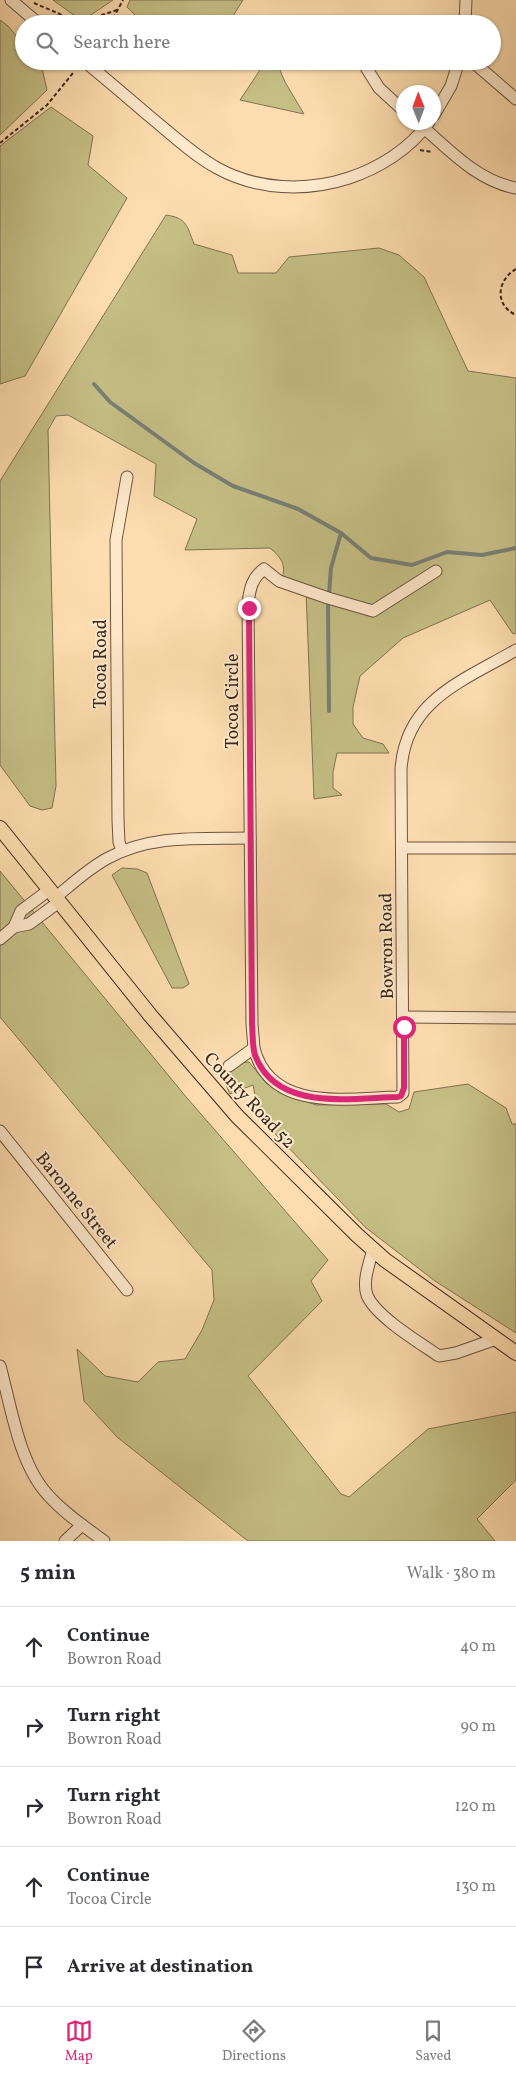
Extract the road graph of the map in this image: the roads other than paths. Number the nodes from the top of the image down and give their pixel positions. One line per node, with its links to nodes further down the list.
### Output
1 (10, 0): 3 (street)
2 (466, 0): 4 (street)
3 (28, 15)
4 (465, 15)
5 (95, 70): 12 (street)
6 (368, 70): 11 (street)
7 (456, 70): 10 (street)
8 (482, 70): 9 (street)
9 (516, 99)
10 (441, 103)
11 (396, 104)
12 (419, 130)
13 (428, 130): 14 (street)
14 (516, 188)
15 (127, 477): 22 (street, Tocoa Road)
16 (436, 571): 19 (street, Tocoa Circle)
17 (516, 650): 20 (street, Bowron Road)
18 (0, 828): 23 (main road, County Road 52)
19 (250, 838): 22 (street); 27 (street, Bowron Road)
20 (402, 848): 21 (street); 25 (street, Bowron Road)
21 (516, 848)
22 (122, 851): 23 (street)
23 (55, 896): 24 (street); 30 (main road, County Road 52)
24 (0, 939)
25 (404, 1017): 26 (street); 27 (street, Bowron Road)
26 (516, 1018)
27 (254, 1048): 28 (street)
28 (229, 1066)
29 (0, 1132): 31 (street, Baronne Street)
30 (373, 1249): 32 (main road, County Road 52); 32 (street)
31 (127, 1290)
32 (496, 1339): 33 (main road, County Road 52)
33 (516, 1353)
34 (0, 1366): 35 (street)
35 (82, 1524): 36 (street); 37 (street)
36 (65, 1541)
37 (104, 1541)

